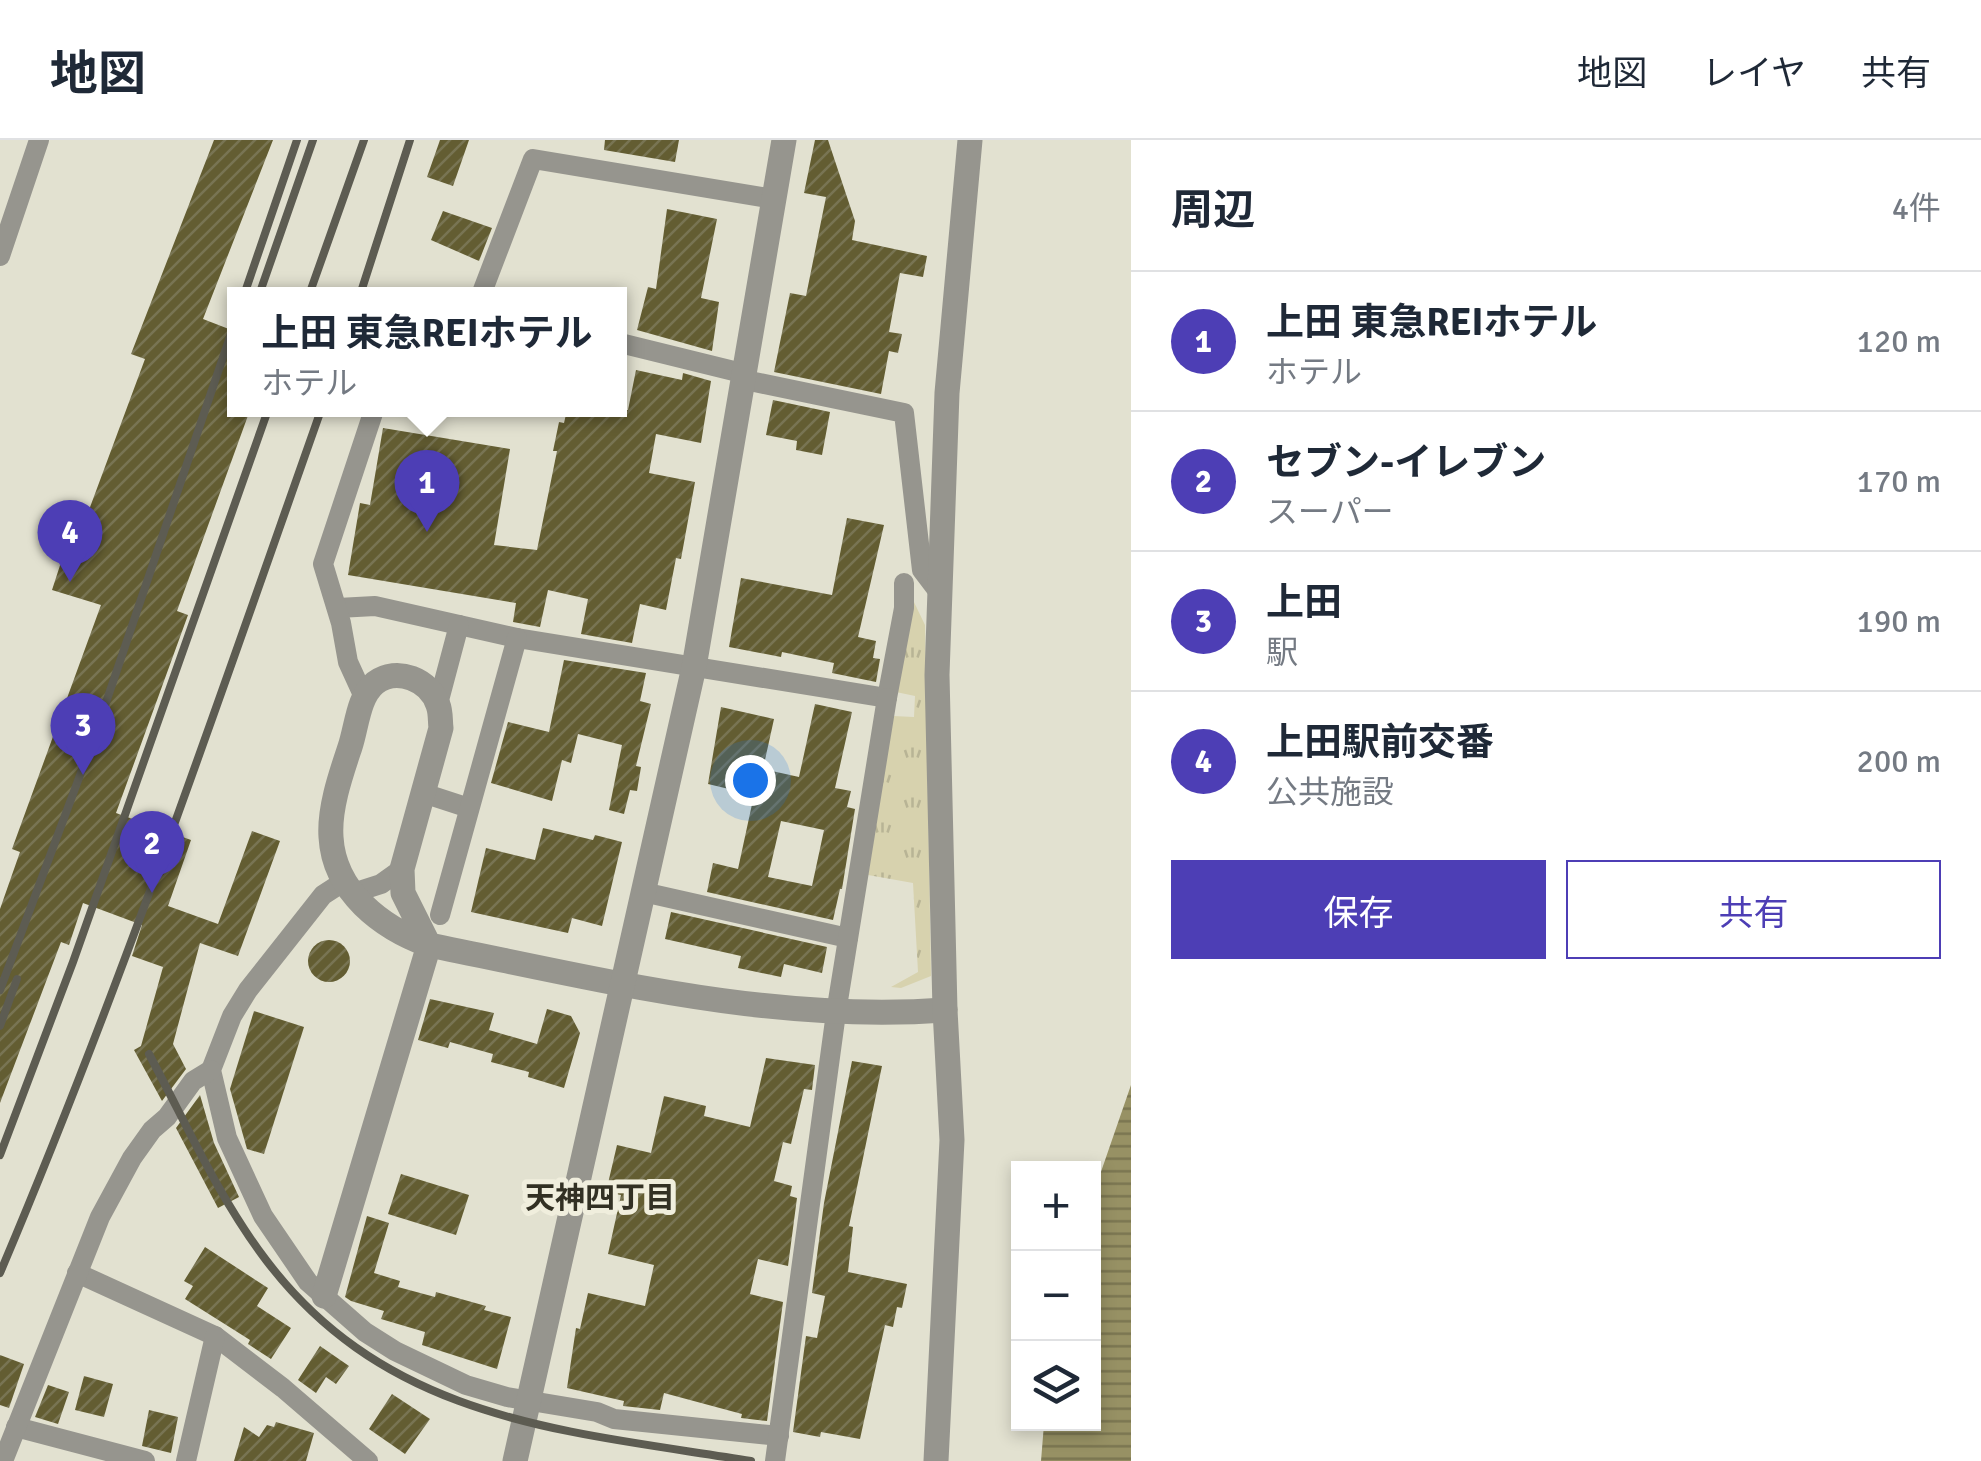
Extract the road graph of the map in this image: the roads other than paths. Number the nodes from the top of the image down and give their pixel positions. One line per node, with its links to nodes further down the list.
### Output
1 (39, 140): 5 (street)
2 (784, 140): 4 (street)
3 (970, 140): 12 (street)
4 (774, 198): 7 (street); 9 (street)
5 (6, 216): 6 (street)
6 (0, 256)
7 (484, 287)
8 (627, 345): 9 (street)
9 (745, 377): 12 (street); 16 (street)
10 (372, 417): 13 (street)
11 (904, 582): 18 (street)
12 (941, 595): 29 (street)
13 (338, 608): 14 (street); 17 (street)
14 (459, 625): 15 (street); 19 (street)
15 (516, 638): 16 (street); 21 (street)
16 (694, 667): 18 (street); 24 (street)
17 (364, 697): 19 (street); 23 (street)
18 (887, 698): 26 (street)
19 (438, 704): 20 (street)
20 (423, 793): 21 (street); 22 (street)
21 (469, 808): 25 (street)
22 (402, 869): 23 (street); 27 (street)
23 (348, 888): 27 (street); 31 (street)
24 (643, 892): 26 (street); 28 (street)
25 (440, 914)
26 (848, 938): 30 (street)
27 (429, 945): 28 (street); 33 (street)
28 (622, 984): 30 (street); 35 (street)
29 (945, 1010): 30 (street); 44 (street)
30 (836, 1013): 37 (street)
31 (211, 1070): 32 (street); 33 (street)
32 (77, 1273): 34 (street); 36 (street)
33 (324, 1296): 35 (street)
34 (215, 1336): 40 (street); 41 (street)
35 (530, 1402): 37 (street); 42 (street)
36 (16, 1428): 38 (street); 39 (street)
37 (780, 1436): 43 (street)
38 (3, 1461)
39 (145, 1461)
40 (186, 1461)
41 (368, 1461)
42 (515, 1461)
43 (775, 1461)
44 (936, 1461)

